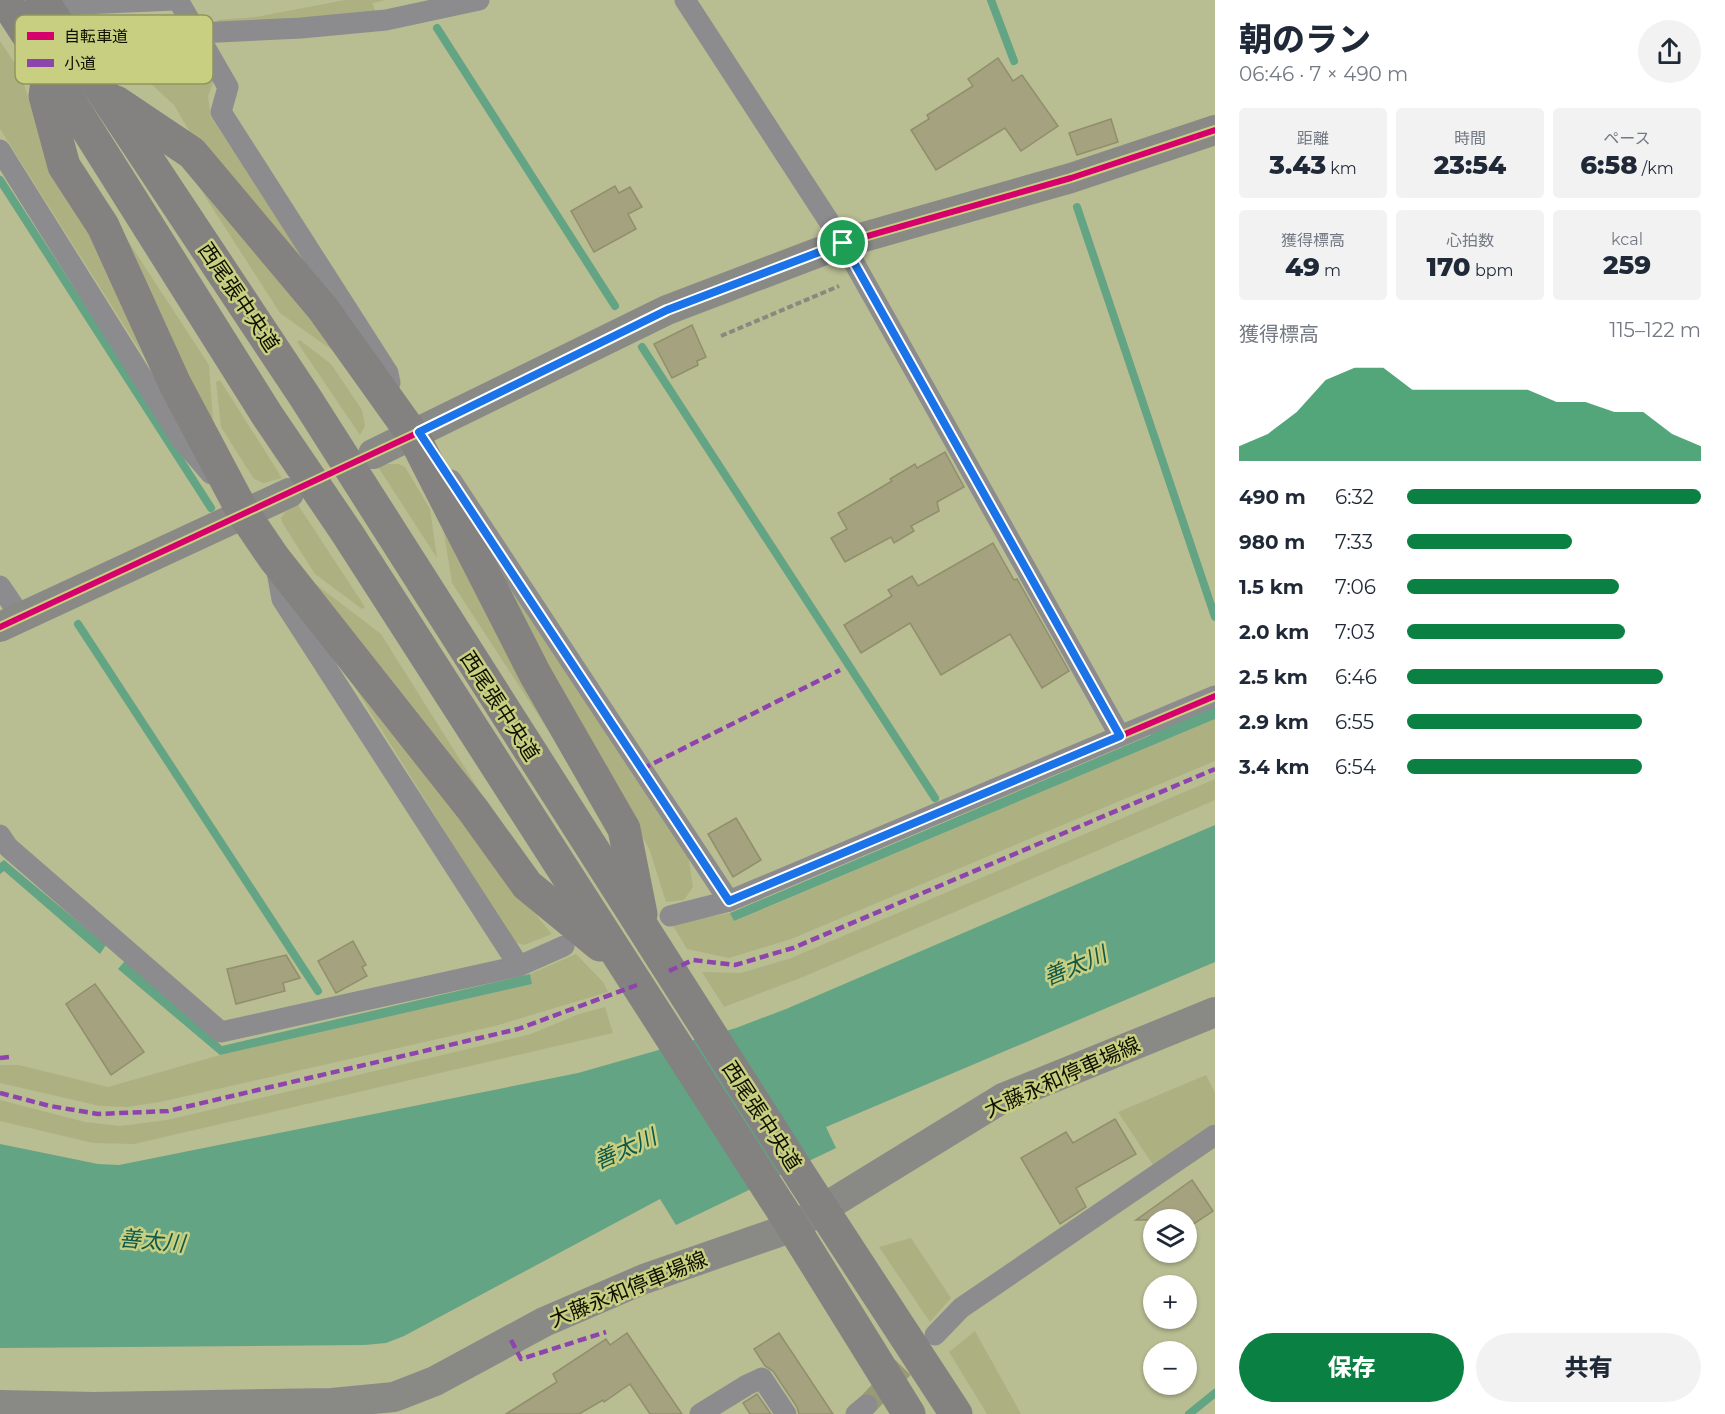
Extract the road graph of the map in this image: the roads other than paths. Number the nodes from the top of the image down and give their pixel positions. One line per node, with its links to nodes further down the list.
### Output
1 (5, 0): 7 (main road, 西尾張中央道, bridge)
2 (42, 0): 8 (main road, 西尾張中央道, bridge)
3 (176, 0): 6 (street); 9 (street)
4 (479, 0): 10 (street)
5 (685, 0): 18 (street)
6 (0, 7)
7 (19, 15)
8 (45, 15)
9 (186, 15)
10 (213, 32)
11 (213, 61): 19 (street)
12 (47, 84): 22 (main road)
13 (71, 84): 32 (main road, 西尾張中央道)
14 (91, 84): 15 (main road, 西尾張中央道)
15 (105, 95): 19 (main road); 30 (main road, 西尾張中央道)
16 (1215, 130): 18 (main road)
17 (0, 150): 22 (street)
18 (843, 243): 19 (main road); 27 (street)
19 (416, 434): 20 (main road); 29 (street); 30 (main road)
20 (373, 454)
21 (290, 493): 22 (main road)
22 (244, 514): 23 (main road); 25 (main road)
23 (274, 558): 32 (main road); 33 (street)
24 (0, 586): 25 (street)
25 (10, 622)
26 (1215, 696): 27 (street)
27 (1120, 736): 29 (street)
28 (0, 835): 33 (street)
29 (729, 901): 30 (street)
30 (657, 924): 36 (main road, 西尾張中央道)
31 (564, 946): 33 (street)
32 (624, 965): 37 (main road, 西尾張中央道)
33 (519, 966)
34 (1215, 1012): 36 (main road, 大藤永和停車場線)
35 (1215, 1136): 38 (street)
36 (823, 1210): 37 (main road, 大藤永和停車場線); 44 (main road, 西尾張中央道)
37 (793, 1227): 40 (main road, 大藤永和停車場線); 43 (main road, 西尾張中央道)
38 (935, 1335)
39 (0, 1405): 40 (main road, 大藤永和停車場線)
40 (96, 1411)
41 (700, 1414): 42 (street)
42 (786, 1414)
43 (909, 1414)
44 (956, 1414)

